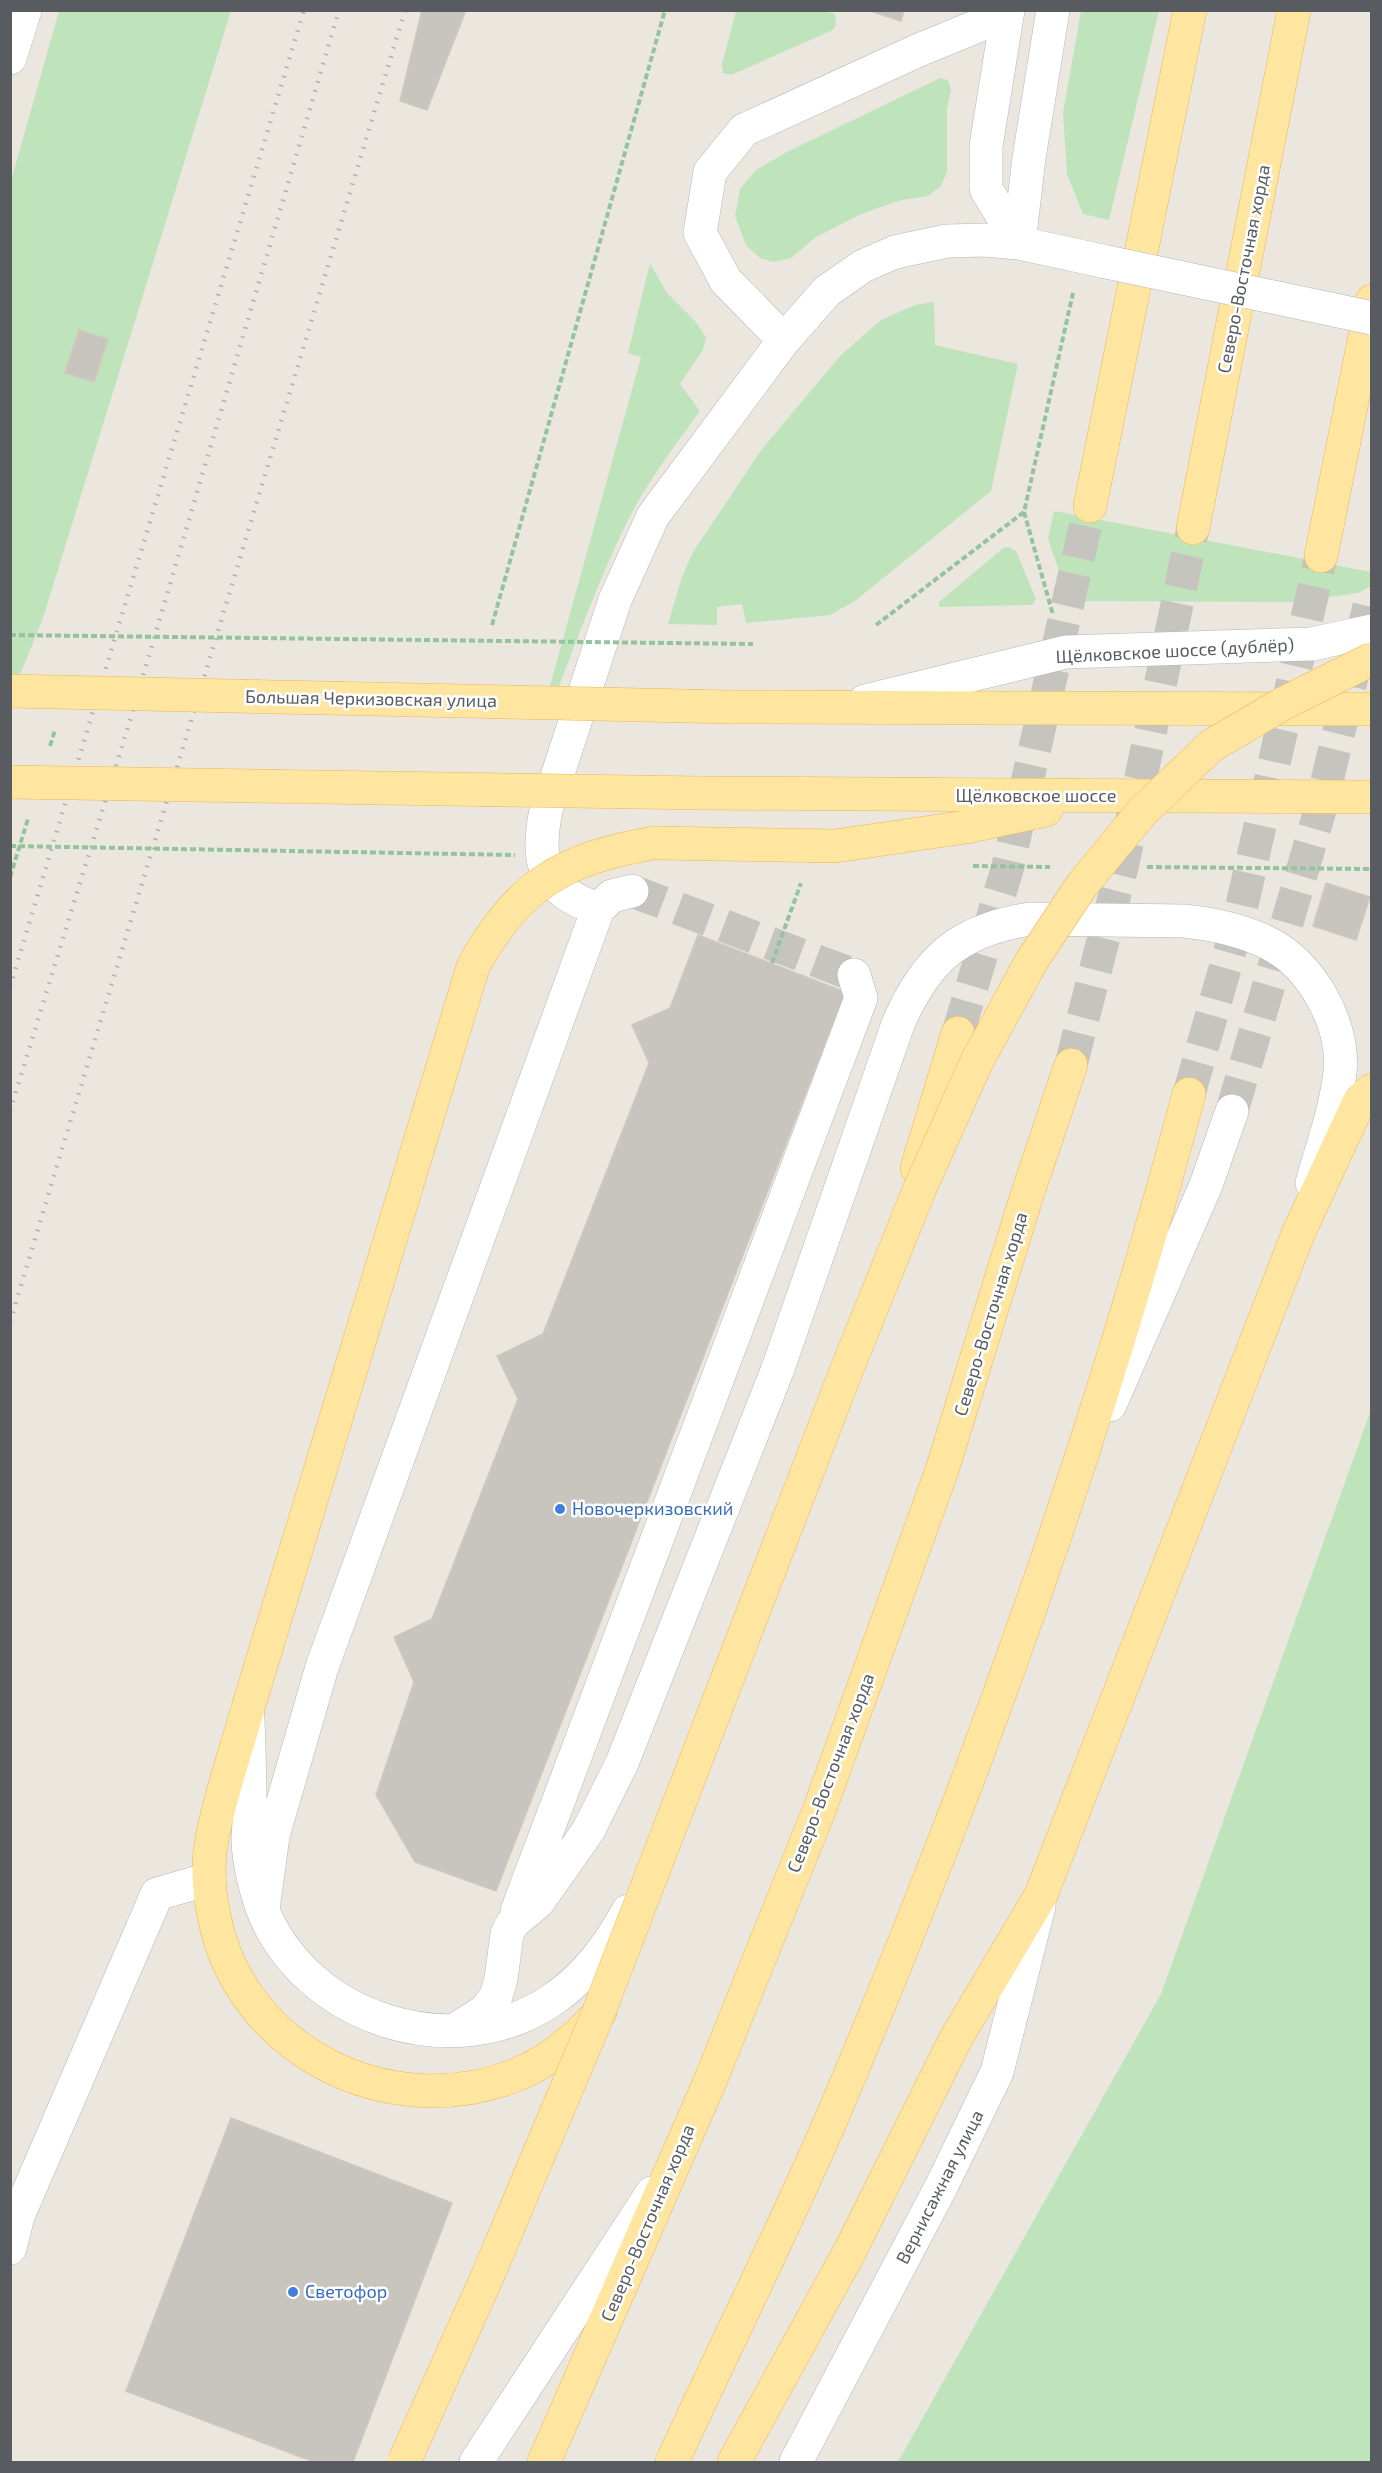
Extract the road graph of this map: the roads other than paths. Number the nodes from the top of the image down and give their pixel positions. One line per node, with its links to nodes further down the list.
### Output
1 (25, 10): 6 (street)
2 (1053, 10): 7 (street)
3 (1190, 10): 11 (main road)
4 (1294, 10): 12 (main road, Северо-Восточная хорда)
5 (1008, 12): 7 (street); 10 (street)
6 (10, 58)
7 (1020, 243): 9 (street, bridge); 10 (street)
8 (1371, 301): 13 (main road)
9 (1371, 318)
10 (784, 340): 23 (street)
11 (1090, 506)
12 (1194, 528)
13 (1321, 556)
14 (1371, 632): 17 (street, Щёлковское шоссе (дублёр))
15 (1371, 659): 41 (main road, bridge)
16 (10, 691): 17 (main road, Большая Черкизовская улица, bridge)
17 (839, 708): 18 (main road)
18 (1371, 709)
19 (10, 782): 20 (main road, Щёлковское шоссе, bridge)
20 (1116, 796): 21 (main road, Щёлковское шоссе); 32 (main road, bridge)
21 (1371, 797)
22 (632, 891): 23 (street)
23 (598, 909): 36 (street)
24 (854, 975): 37 (street)
25 (958, 1033): 33 (main road)
26 (1071, 1065): 39 (main road, Северо-Восточная хорда)
27 (1371, 1090): 30 (main road)
28 (1189, 1094): 31 (main road)
29 (1232, 1111): 31 (street)
30 (1298, 1234): 35 (main road); 37 (street)
31 (1063, 1514): 44 (main road)
32 (248, 1708): 34 (main road); 36 (street)
33 (677, 1826): 34 (main road); 38 (street)
34 (209, 1879): 40 (street)
35 (1041, 1895): 45 (main road); 46 (street, Вернисажная улица)
36 (263, 1909): 38 (street)
37 (512, 1924): 38 (street)
38 (453, 2031)
39 (679, 2151): 42 (street); 43 (main road, Северо-Восточная хорда)
40 (10, 2248)
41 (404, 2463)
42 (476, 2463)
43 (544, 2463)
44 (672, 2463)
45 (734, 2463)
46 (796, 2463)

